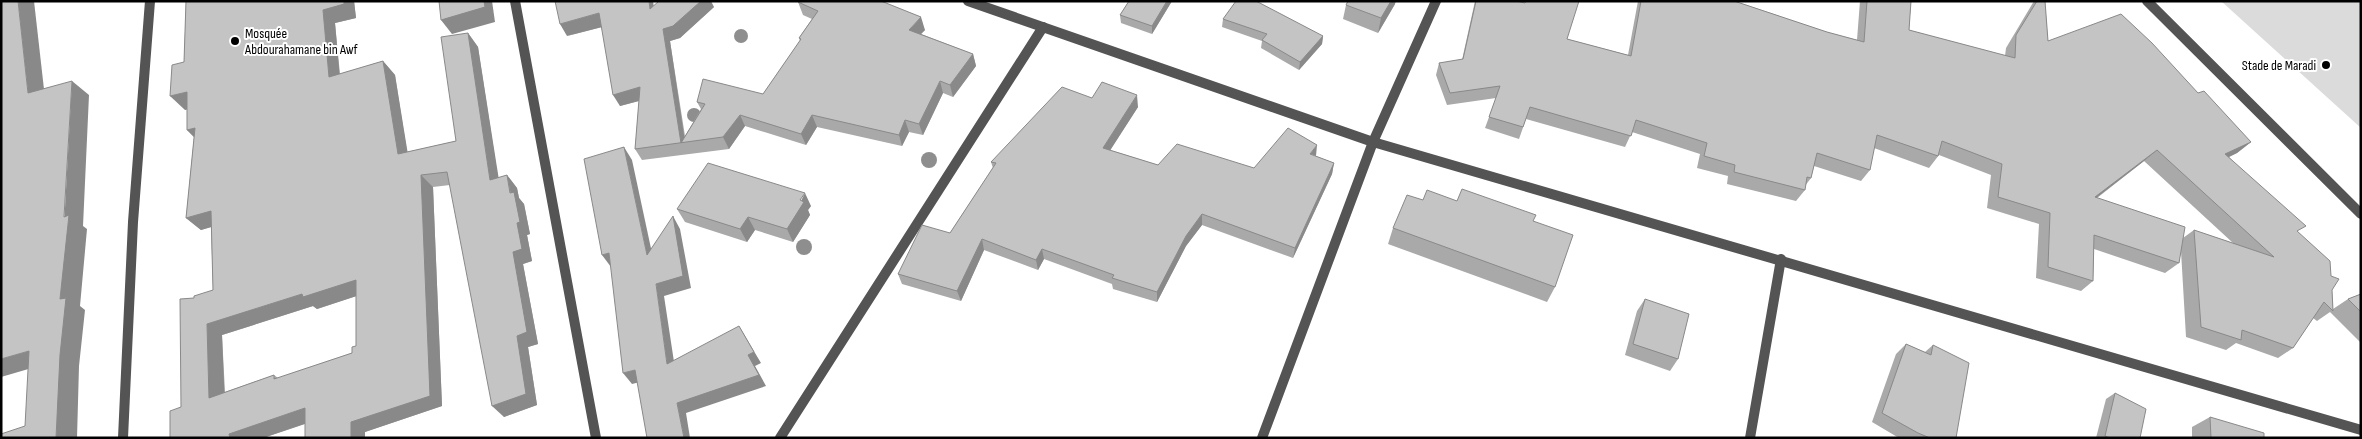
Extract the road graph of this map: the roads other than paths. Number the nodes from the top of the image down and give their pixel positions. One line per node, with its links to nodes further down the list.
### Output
1 (150, 1): 11 (street)
2 (515, 1): 12 (street)
3 (968, 1): 6 (street)
4 (1436, 1): 7 (street)
5 (2147, 1): 8 (street)
6 (1043, 27): 7 (street); 13 (street)
7 (1373, 142): 9 (street); 14 (street)
8 (2361, 214)
9 (1781, 259): 10 (street); 15 (street)
10 (2361, 430)
11 (123, 438)
12 (596, 438)
13 (780, 438)
14 (1262, 438)
15 (1750, 438)

